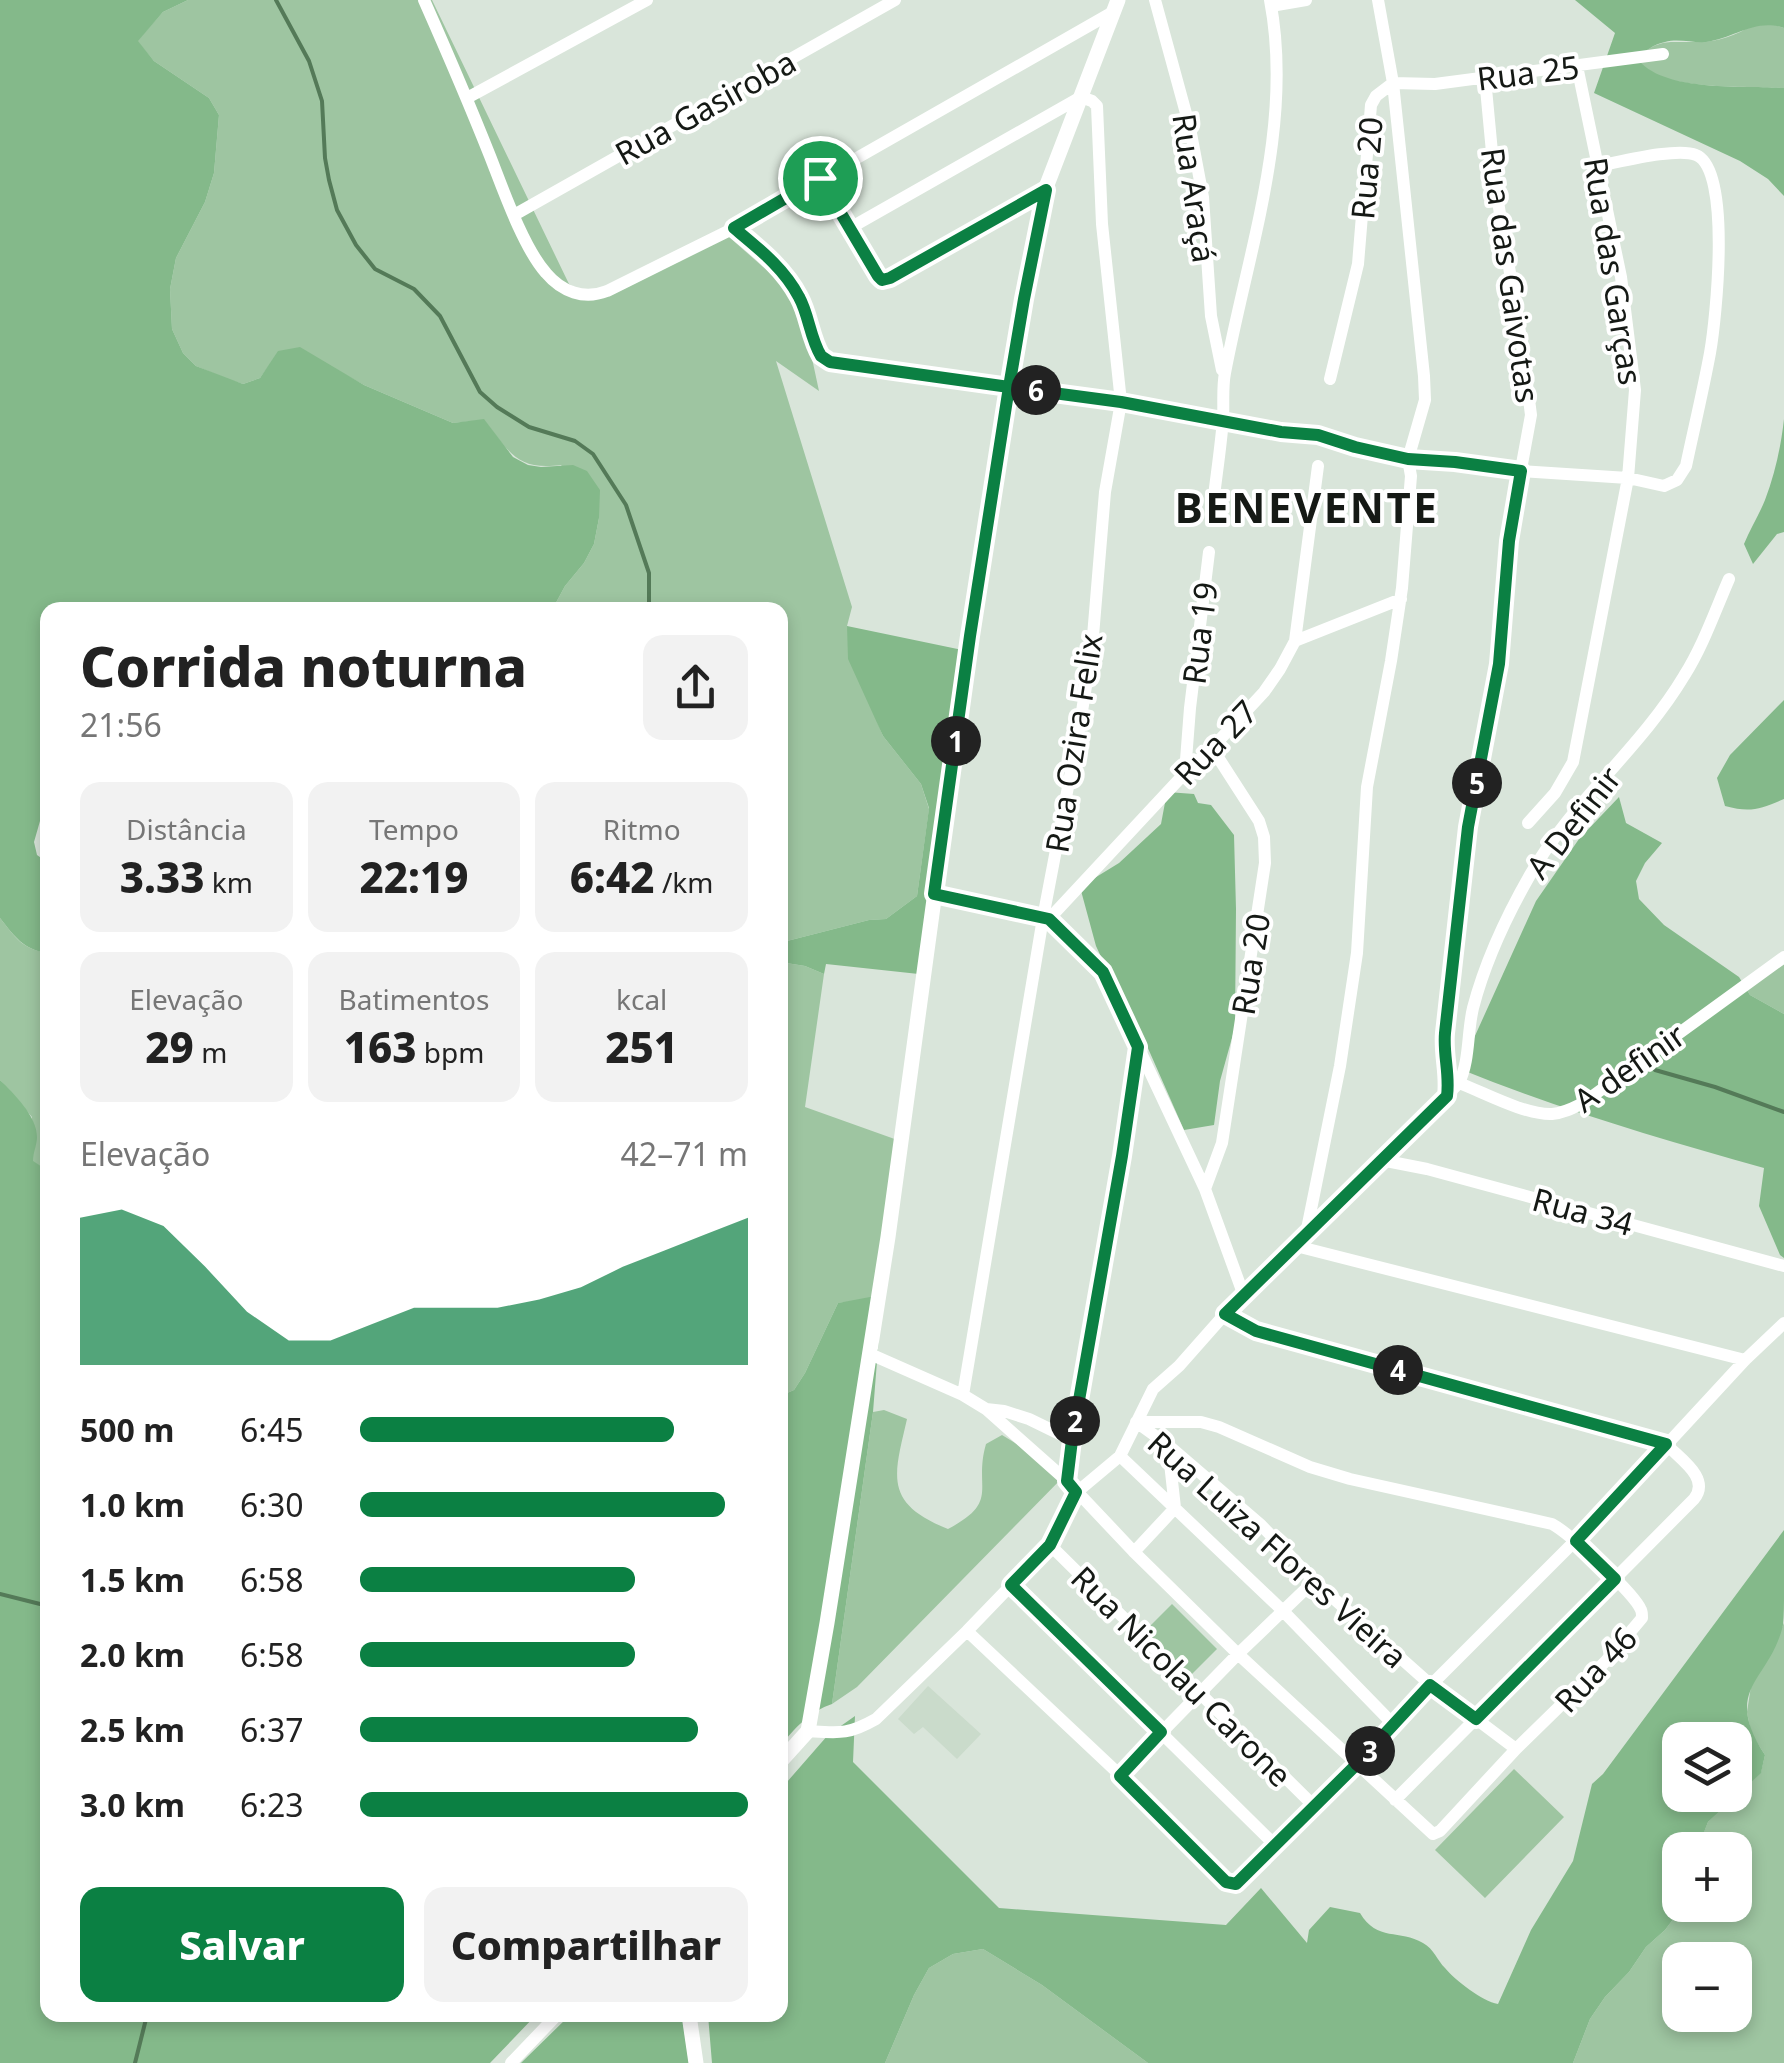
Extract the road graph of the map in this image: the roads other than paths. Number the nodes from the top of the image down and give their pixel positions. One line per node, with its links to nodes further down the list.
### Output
1 (424, 0): 14 (street)
2 (648, 0): 14 (street)
3 (896, 0): 18 (street, Rua Gasiroba)
4 (1155, 0): 21 (street, Rua Araçá)
5 (1306, 0): 7 (street)
6 (1378, 0): 12 (street)
7 (1271, 3): 21 (street)
8 (1116, 6): 13 (street); 16 (street)
9 (1663, 54): 10 (street, Rua 25)
10 (1577, 66): 11 (street, Rua 25); 15 (street, Rua das Garças)
11 (1485, 78): 12 (street, Rua 25); 28 (street, Rua das Gaivotas)
12 (1393, 83): 22 (street, Rua 20); 26 (street)
13 (1081, 96): 17 (street); 20 (street); 24 (street, Rua Ozira Felix)
14 (467, 98): 18 (street)
15 (1598, 166): 29 (street, Rua das Garças); 29 (street)
16 (820, 178): 19 (street); 20 (street)
17 (1046, 190): 20 (street); 23 (street)
18 (514, 215): 19 (street)
19 (734, 228): 23 (street)
20 (850, 228)
21 (1224, 379): 25 (street)
22 (1330, 379)
23 (1009, 387): 24 (street); 38 (street)
24 (1121, 402): 25 (street); 39 (street, Rua Ozira Felix)
25 (1223, 420): 26 (street); 30 (street)
26 (1408, 459): 28 (street); 33 (street)
27 (1318, 466): 34 (street)
28 (1521, 471): 29 (street); 43 (street, Rua das Gaivotas)
29 (1628, 478): 37 (street, Rua das Garças)
30 (1214, 496)
31 (1209, 552): 36 (street, Rua 19)
32 (1729, 579): 42 (street, A Definir)
33 (1401, 600): 34 (street); 46 (street)
34 (1295, 641): 35 (street, Rua 27)
35 (1212, 748): 36 (street, Rua 27); 45 (street, Rua 20)
36 (1184, 773): 39 (street, Rua 27)
37 (1528, 823)
38 (934, 894): 39 (street); 51 (street)
39 (1046, 918): 41 (street); 53 (street, Rua Ozira Felix)
40 (1784, 957): 42 (street, A definir)
41 (1138, 1047): 45 (street); 56 (street)
42 (1459, 1083): 43 (street)
43 (1447, 1096): 44 (street)
44 (1381, 1160): 46 (street); 47 (street, Rua 34)
45 (1205, 1189): 48 (street)
46 (1301, 1242): 48 (street); 52 (street)
47 (1784, 1266)
48 (1244, 1296): 49 (street)
49 (1225, 1314): 55 (street); 57 (street)
50 (1784, 1322): 52 (street)
51 (870, 1354): 53 (street); 75 (street)
52 (1745, 1360): 57 (street)
53 (964, 1395): 54 (street)
54 (986, 1409): 56 (street); 60 (street)
55 (1136, 1422): 58 (street, Rua Luiza Flores Vieira); 59 (street); 62 (street, Rua 46)
56 (1072, 1440): 60 (street)
57 (1666, 1444): 62 (street); 65 (street)
58 (1168, 1445): 61 (street); 66 (street, Rua Luiza Flores Vieira)
59 (1120, 1456): 60 (street); 61 (street)
60 (1072, 1486): 63 (street); 64 (street)
61 (1176, 1508): 64 (street); 68 (street)
62 (1576, 1541): 65 (street, Rua 46); 71 (street)
63 (1050, 1545): 67 (street); 72 (street, Rua Nicolau Carone)
64 (1134, 1552): 70 (street)
65 (1615, 1579): 73 (street); 77 (street, Rua 46)
66 (1314, 1581): 68 (street); 71 (street, Rua Luiza Flores Vieira)
67 (1011, 1585): 69 (street); 76 (street)
68 (1282, 1610): 70 (street); 74 (street)
69 (967, 1631): 75 (street); 80 (street)
70 (1238, 1654): 72 (street); 79 (street)
71 (1430, 1685): 73 (street, Rua Luiza Flores Vieira); 74 (street)
72 (1200, 1693): 76 (street); 82 (street, Rua Nicolau Carone)
73 (1476, 1719): 77 (street, Rua Luiza Flores Vieira); 81 (street)
74 (1394, 1724): 79 (street)
75 (808, 1731): 78 (street)
76 (1161, 1732): 80 (street); 83 (street)
77 (1516, 1749): 81 (street)
78 (788, 1753)
79 (1357, 1764): 81 (street); 82 (street)
80 (1120, 1776): 83 (street)
81 (1394, 1800)
82 (1315, 1807): 83 (street)
83 (1276, 1846)
84 (550, 2022): 86 (street)
85 (690, 2022): 87 (street)
86 (511, 2063)
87 (696, 2063)

